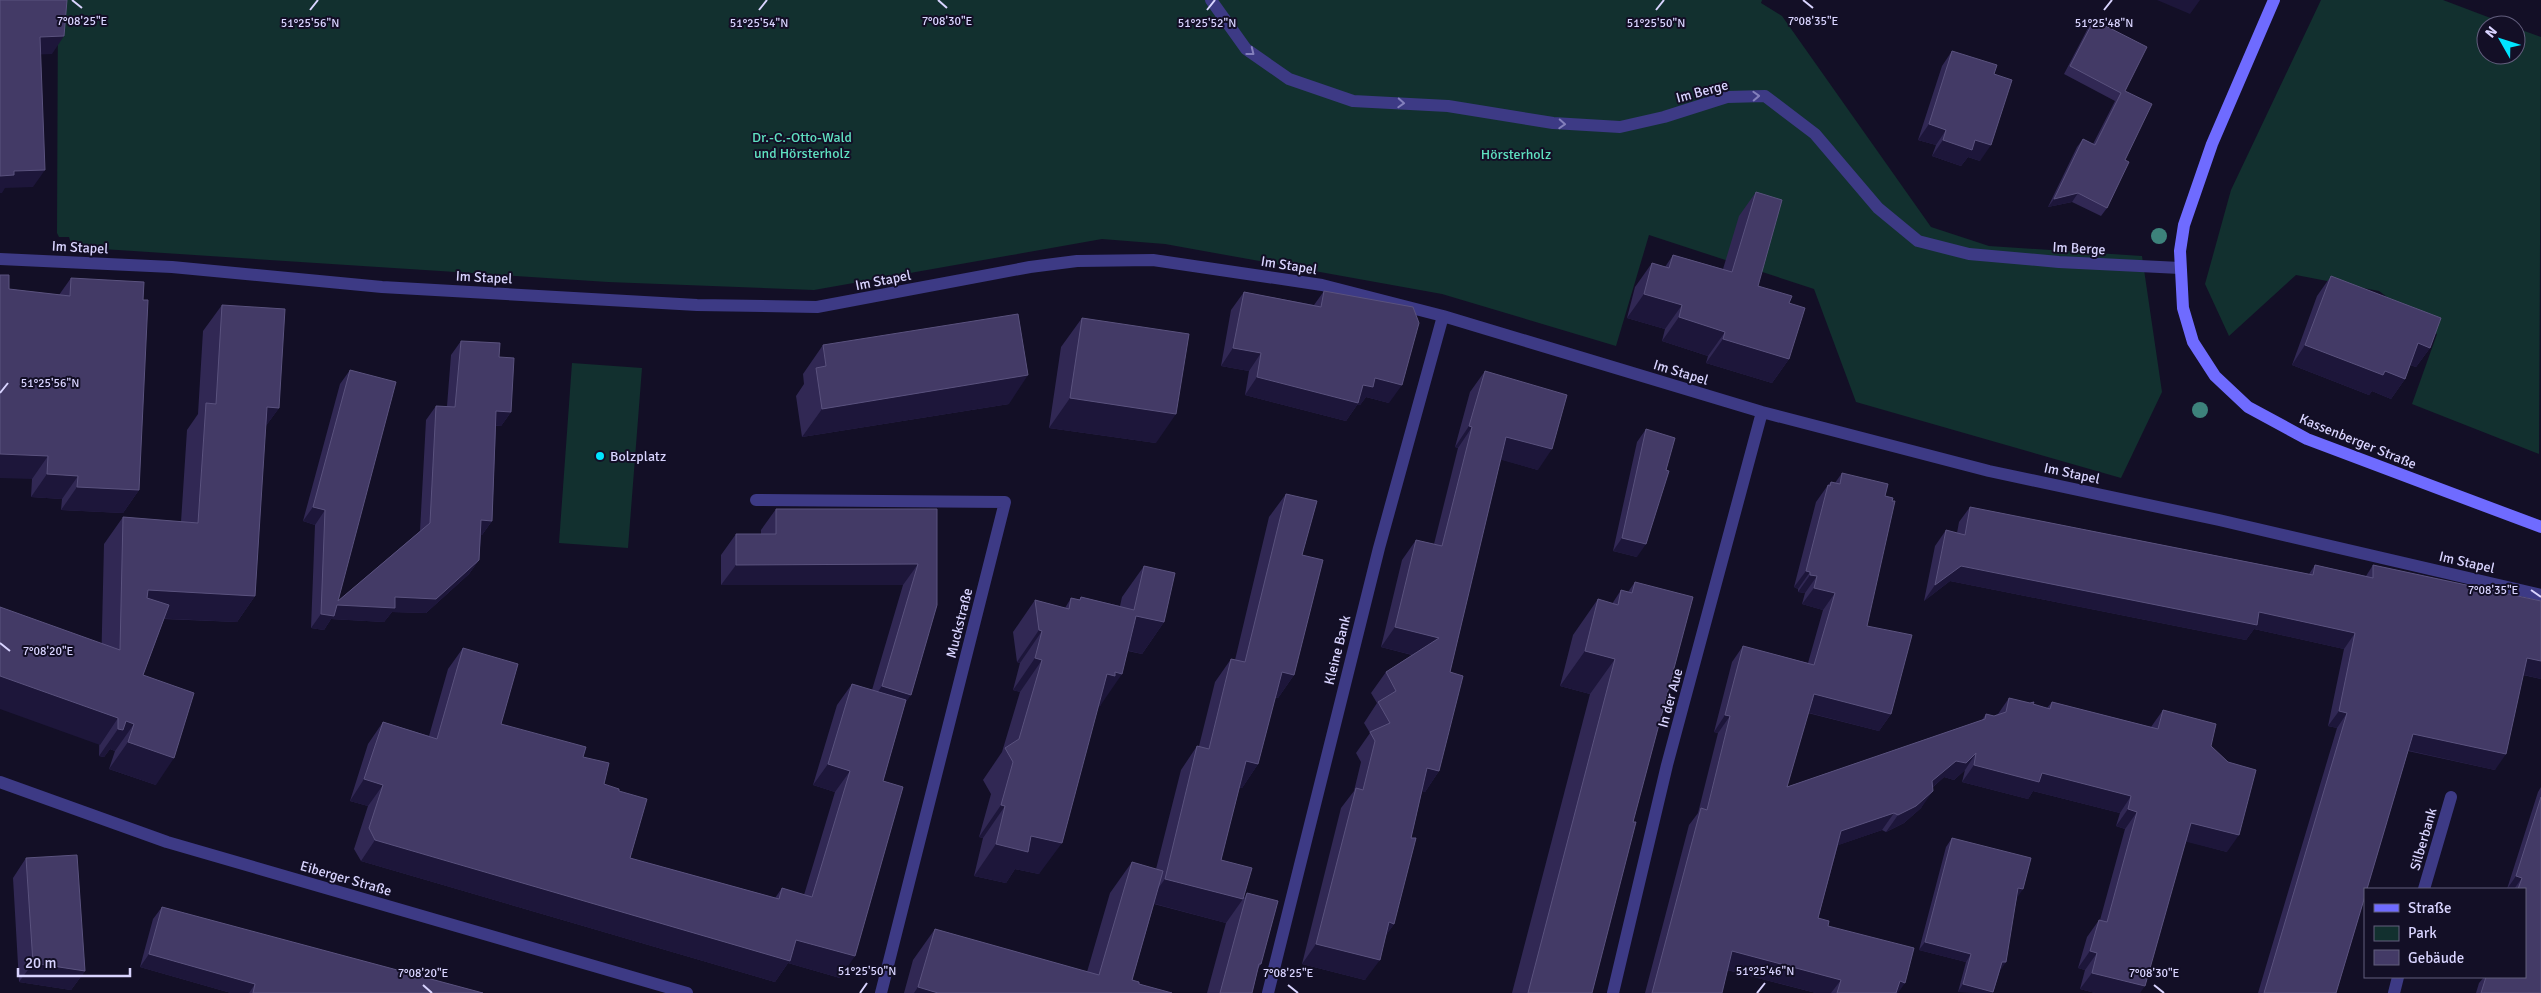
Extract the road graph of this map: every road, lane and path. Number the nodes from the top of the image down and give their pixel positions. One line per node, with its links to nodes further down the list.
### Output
1 (1211, 0): 4 (street, Im Berge, one-way to 4)
2 (2274, 0): 4 (street, Kassenberger Straße)
3 (0, 260): 5 (street, Im Stapel)
4 (2180, 268): 8 (street, Kassenberger Straße)
5 (1443, 316): 6 (street, Im Stapel); 16 (street, Kleine Bank)
6 (1762, 412): 9 (street, Im Stapel); 17 (street, In der Aue)
7 (756, 500): 15 (street, Muckstraße)
8 (2541, 527)
9 (2541, 595)
10 (0, 782): 14 (street, Eiberger Straße)
11 (2451, 797): 12 (street, Silberbank)
12 (2424, 888)
13 (2398, 978): 18 (street)
14 (687, 993)
15 (881, 993)
16 (1268, 993)
17 (1613, 993)
18 (2394, 993)

